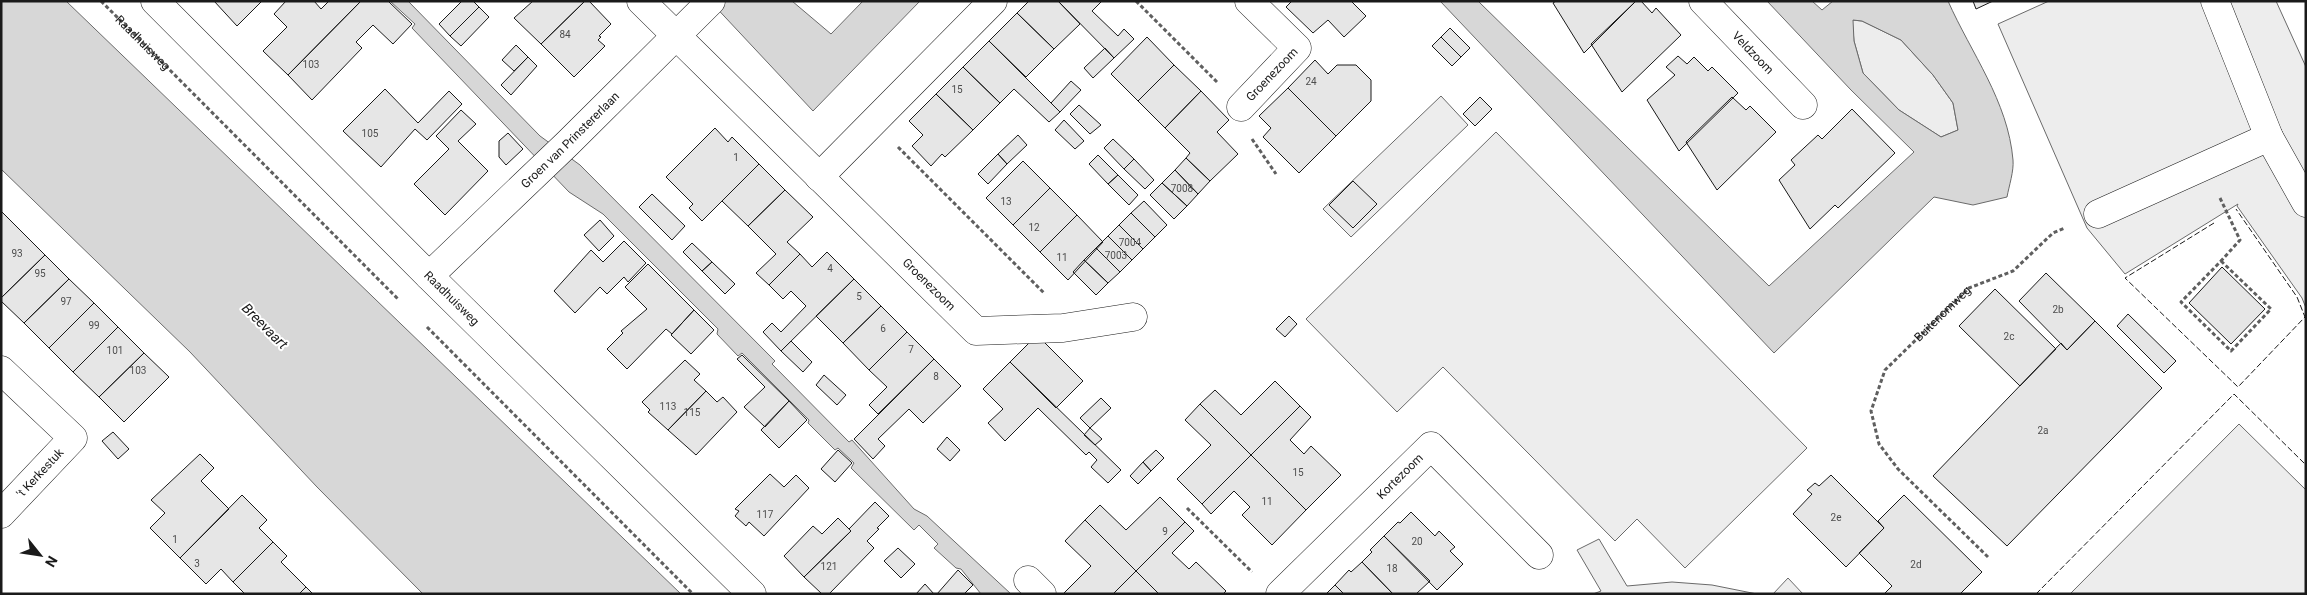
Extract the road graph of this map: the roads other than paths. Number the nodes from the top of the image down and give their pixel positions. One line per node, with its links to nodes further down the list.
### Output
1 (155, 1): 15 (street, Raadhuisweg)
2 (641, 1): 8 (street, Groenezoom)
3 (711, 1): 8 (street, Groen van Prinstererlaan)
4 (993, 1): 12 (street)
5 (1249, 1): 10 (street, Groenezoom)
6 (1704, 1): 9 (street, Veldzoom)
7 (2215, 1): 11 (street)
8 (676, 36): 12 (street, Groenezoom); 15 (street, Groen van Prinstererlaan)
9 (1803, 104)
10 (1241, 107)
11 (2269, 138): 13 (street); 14 (street)
12 (819, 177): 16 (street, Groenezoom)
13 (2306, 203)
14 (2098, 214)
15 (429, 276): 20 (street, Raadhuisweg)
16 (1133, 317)
17 (1, 370): 18 (street, 't Kerkestuk)
18 (1, 514)
19 (1539, 555): 21 (street, Kortezoom)
20 (752, 594)
21 (1280, 594)

